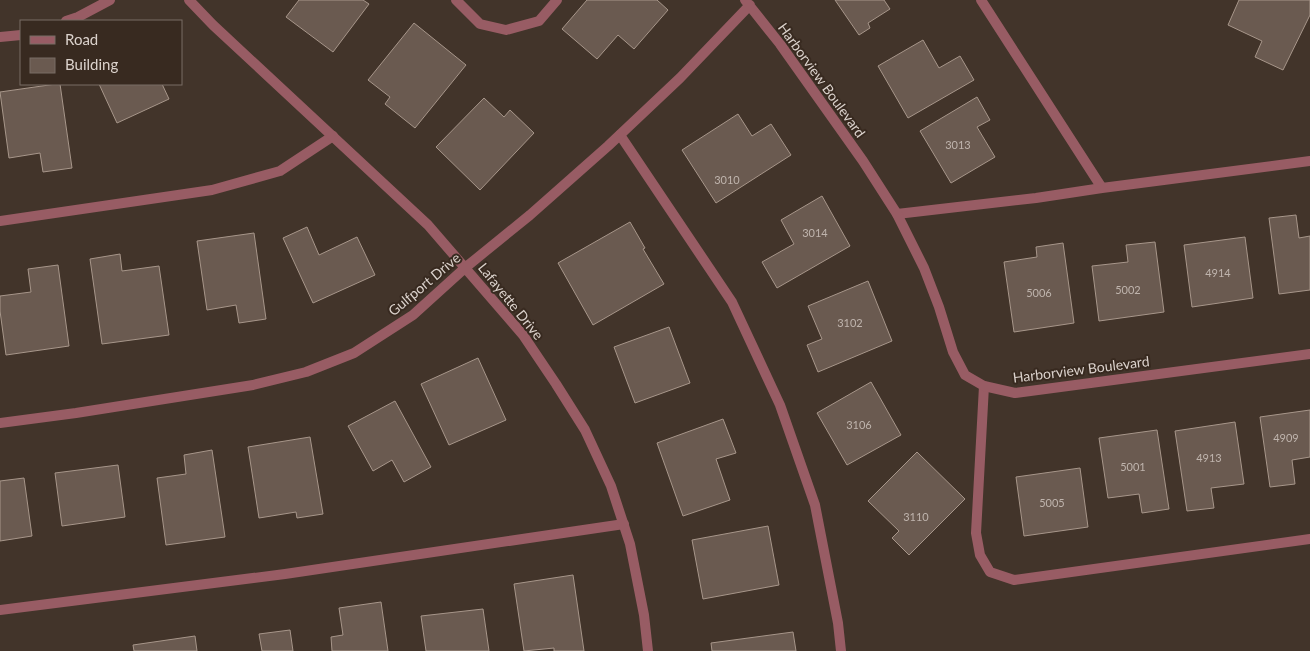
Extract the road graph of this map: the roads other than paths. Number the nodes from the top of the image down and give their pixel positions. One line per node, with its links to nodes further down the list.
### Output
1 (110, 0): 7 (street)
2 (189, 0): 11 (street, Lafayette Drive)
3 (456, 0): 4 (street)
4 (557, 0)
5 (982, 0): 13 (street)
6 (748, 3): 10 (street, Gulfport Drive); 14 (street, Harborview Boulevard)
7 (69, 20)
8 (20, 34): 9 (street)
9 (0, 37)
10 (620, 135): 16 (street, Gulfport Drive); 24 (street)
11 (333, 136): 15 (street); 16 (street, Lafayette Drive)
12 (1310, 161): 13 (street)
13 (1102, 188): 14 (street)
14 (897, 214): 18 (street, Harborview Boulevard)
15 (0, 221)
16 (466, 267): 19 (street, Gulfport Drive); 20 (street, Lafayette Drive)
17 (1310, 354): 18 (street, Harborview Boulevard)
18 (984, 386): 21 (street)
19 (0, 423)
20 (624, 524): 22 (street); 23 (street, Lafayette Drive)
21 (1310, 539)
22 (0, 610)
23 (648, 651)
24 (841, 651)

